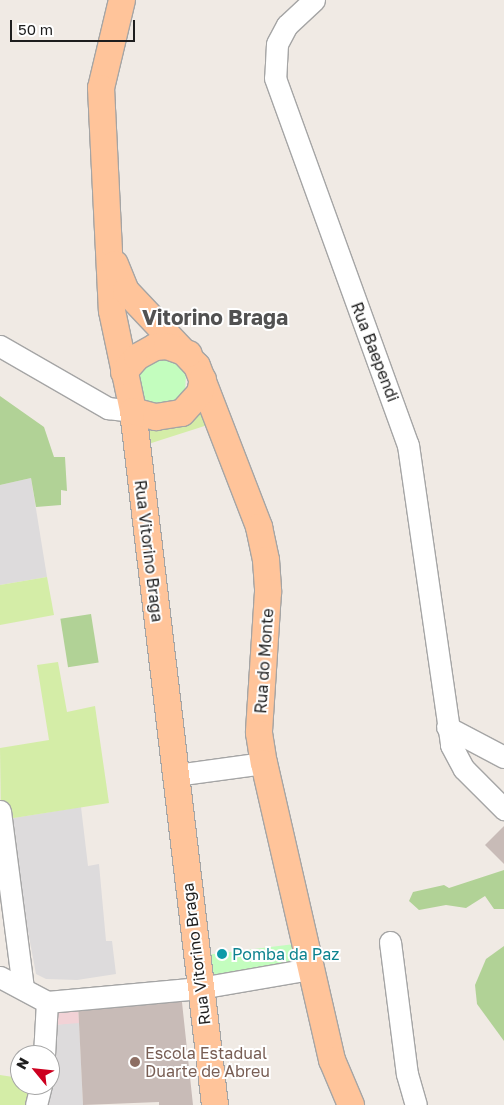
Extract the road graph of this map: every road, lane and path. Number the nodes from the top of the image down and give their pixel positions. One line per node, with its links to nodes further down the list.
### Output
1 (122, 0): 3 (main road, Rua Vitorino Braga)
2 (314, 0): 9 (street, Rua Baependi)
3 (109, 249): 5 (main road, Rua do Monte); 6 (main road, Rua Vitorino Braga)
4 (0, 346): 8 (street)
5 (189, 354): 6 (main road); 7 (main road, Rua do Monte)
6 (124, 372): 8 (main road, Rua Vitorino Braga)
7 (203, 379): 8 (main road); 11 (main road, Rua do Monte)
8 (133, 411): 12 (main road, Rua Vitorino Braga)
9 (447, 727): 10 (street); 13 (street, Rua Baependi)
10 (504, 757)
11 (264, 763): 12 (street); 16 (main road, Rua do Monte)
12 (176, 775): 18 (main road, Rua Vitorino Braga)
13 (504, 809)
14 (0, 811): 19 (street)
15 (390, 942): 24 (street)
16 (310, 969): 18 (street); 23 (main road, Rua do Monte)
17 (0, 977): 19 (street)
18 (200, 988): 20 (street); 22 (main road, Rua Vitorino Braga)
19 (23, 989): 20 (street)
20 (47, 1002): 21 (street)
21 (45, 1045)
22 (215, 1105)
23 (351, 1105)
24 (416, 1105)

